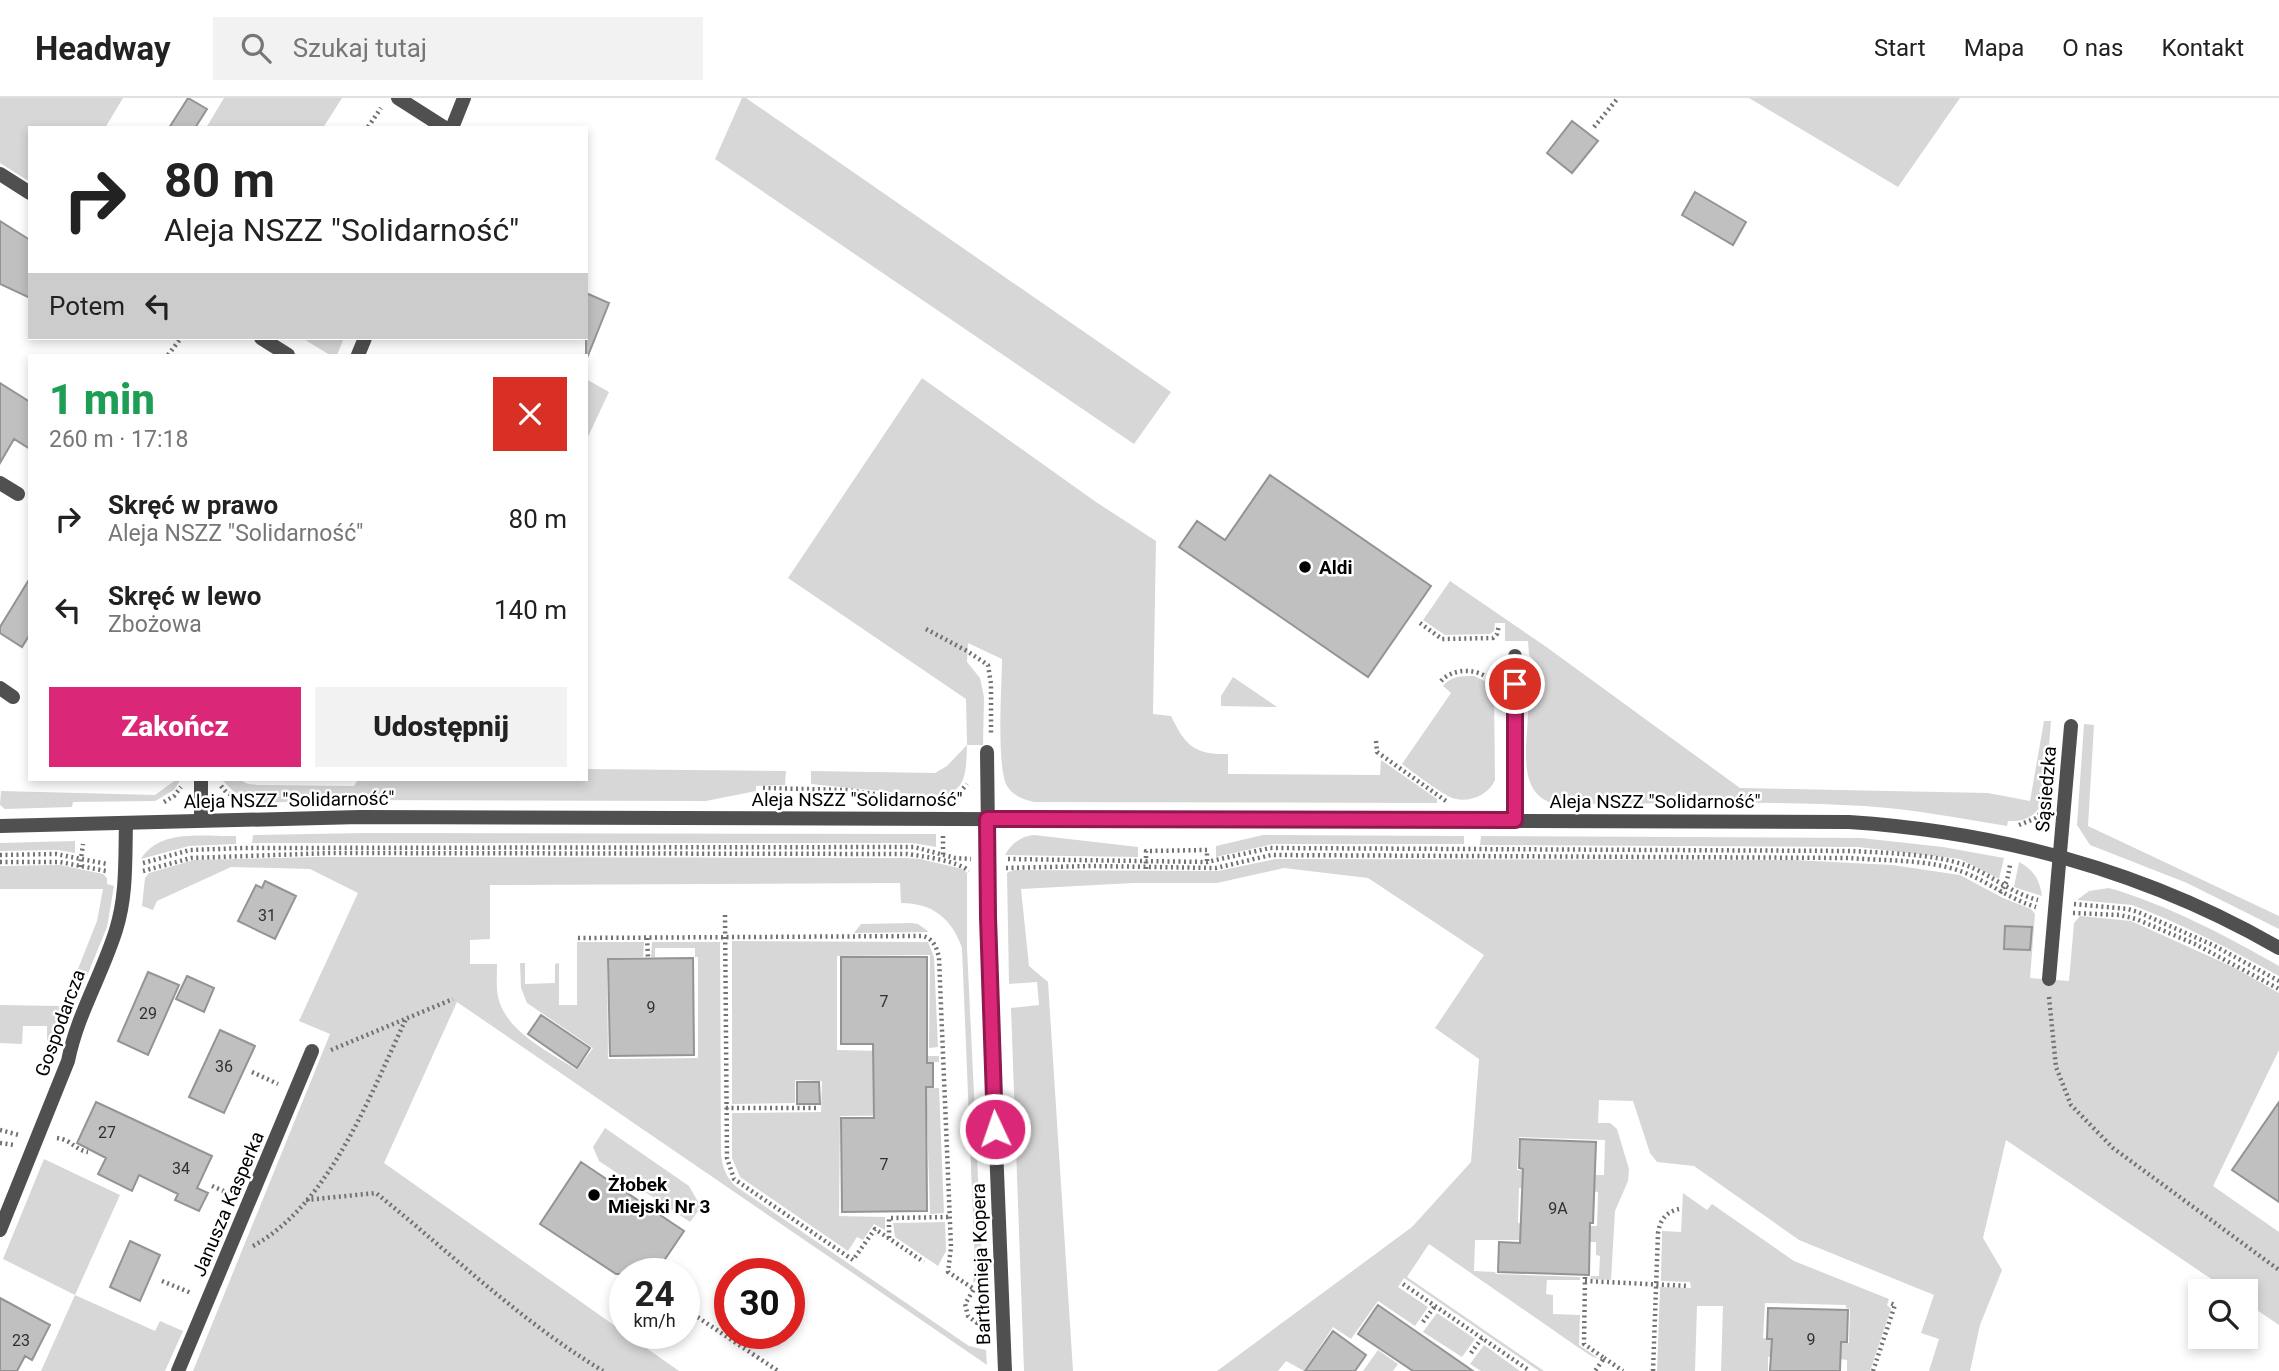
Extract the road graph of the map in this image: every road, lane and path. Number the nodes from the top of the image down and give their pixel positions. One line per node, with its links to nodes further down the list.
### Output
1 (398, 98): 6 (street)
2 (464, 98): 7 (street)
3 (1618, 98): 8 (path)
4 (383, 104): 5 (path)
5 (369, 126)
6 (442, 126)
7 (453, 126)
8 (1594, 127)
9 (0, 174): 10 (street)
10 (28, 192)
11 (179, 340): 13 (path)
12 (264, 340): 14 (street)
13 (169, 354)
14 (286, 354)
15 (0, 483): 16 (street)
16 (18, 494)
17 (1420, 623): 18 (path)
18 (1499, 625)
19 (926, 629): 27 (path)
20 (1515, 656): 37 (street)
21 (1441, 681): 23 (path)
22 (0, 688): 24 (street)
23 (1497, 691)
24 (13, 697)
25 (2071, 726): 42 (street, Sąsiedzka)
26 (1376, 741): 33 (path)
27 (987, 752): 35 (street, Bartłomieja Kopera)
28 (970, 774): 32 (path)
29 (201, 781): 36 (street)
30 (763, 789): 31 (path)
31 (906, 798)
32 (942, 800)
33 (1459, 801)
34 (2046, 806): 40 (path)
35 (987, 819): 36 (street, Aleja NSZZ "Solidarność"); 37 (street, Aleja NSZZ "Solidarność"); 46 (street, Bartłomieja Kopera)
36 (201, 820): 38 (street, Aleja NSZZ "Solidarność")
37 (1515, 820): 40 (street, Aleja NSZZ "Solidarność")
38 (126, 823): 39 (street, Aleja NSZZ "Solidarność"); 49 (street, Gospodarcza)
39 (0, 826)
40 (2014, 845): 42 (street, Aleja NSZZ "Solidarność"); 50 (path)
41 (0, 855): 49 (path)
42 (2060, 856): 52 (street, Sąsiedzka); 57 (street, Aleja NSZZ "Solidarność")
43 (0, 862): 49 (path)
44 (1146, 862): 45 (path); 45 (path); 46 (path); 47 (path)
45 (1207, 862): 48 (path); 50 (path)
46 (987, 866): 47 (path); 49 (path); 49 (path); 96 (street, Bartłomieja Kopera)
47 (1146, 869): 48 (path)
48 (1207, 869): 51 (path)
49 (126, 870): 69 (street, Gospodarcza)
50 (2004, 886): 51 (path); 52 (path)
51 (2000, 893): 52 (path)
52 (2055, 908): 59 (street, Sąsiedzka); 60 (path); 61 (path)
53 (725, 915): 54 (path)
54 (725, 937): 56 (path); 67 (path); 73 (path)
55 (578, 938): 56 (path)
56 (647, 938): 58 (path)
57 (2279, 948)
58 (648, 957)
59 (2049, 979): 78 (path)
60 (2279, 981)
61 (2279, 989)
62 (453, 999): 63 (path)
63 (406, 1019): 64 (path); 71 (path)
64 (310, 1055): 66 (street, Janusza Kasperka)
65 (252, 1072): 66 (path)
66 (295, 1091): 76 (street, Janusza Kasperka)
67 (726, 1108): 68 (path); 75 (path)
68 (816, 1108)
69 (39, 1132): 70 (path); 74 (street, Gospodarcza)
70 (89, 1152)
71 (306, 1200): 76 (path); 94 (path)
72 (1679, 1209): 81 (path)
73 (950, 1217): 75 (path); 86 (path)
74 (0, 1230)
75 (889, 1238): 77 (path)
76 (224, 1262): 83 (street, Janusza Kasperka)
77 (924, 1262)
78 (2279, 1270)
79 (162, 1281): 83 (path)
80 (1403, 1284): 85 (path)
81 (1656, 1285): 82 (path); 91 (path); 99 (path)
82 (1689, 1286)
83 (208, 1301): 93 (street, Janusza Kasperka)
84 (1891, 1303): 100 (path)
85 (1435, 1306): 88 (path); 89 (path)
86 (989, 1314)
87 (700, 1319): 95 (path)
88 (1423, 1322)
89 (1482, 1338): 90 (path); 92 (path)
90 (1471, 1353)
91 (1604, 1358): 97 (path); 98 (path)
92 (1528, 1370)
93 (178, 1371)
94 (603, 1371)
95 (778, 1371)
96 (1005, 1371)
97 (1595, 1371)
98 (1623, 1371)
99 (1653, 1371)
100 (1873, 1371)

